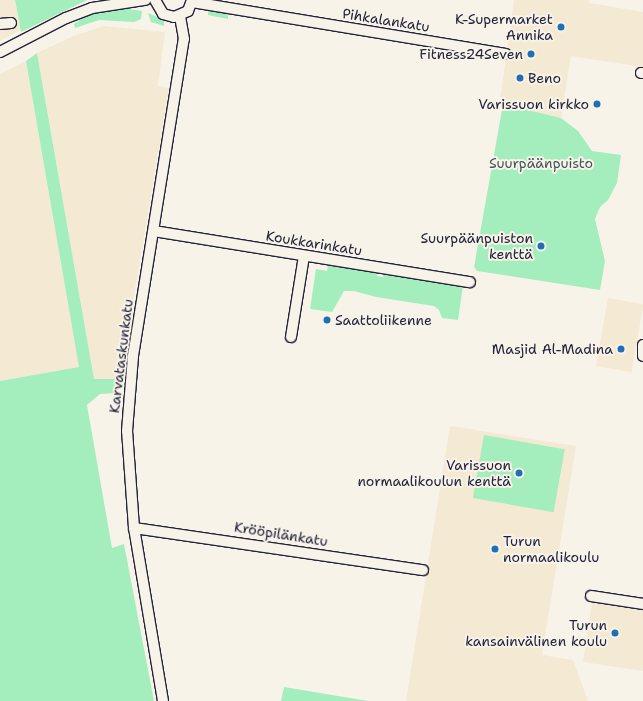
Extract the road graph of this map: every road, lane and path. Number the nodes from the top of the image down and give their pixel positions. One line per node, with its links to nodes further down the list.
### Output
1 (145, 0): 7 (street)
2 (155, 0): 4 (street)
3 (192, 1): 4 (street); 8 (street, Pihkalankatu)
4 (180, 16): 9 (street, Karvataskunkatu)
5 (11, 23): 6 (street)
6 (0, 24)
7 (0, 52)
8 (506, 54)
9 (154, 231): 10 (street, Koukkarinkatu); 15 (street, Karvataskunkatu)
10 (304, 256): 11 (street, Koukkarinkatu); 12 (street)
11 (470, 282)
12 (291, 337)
13 (643, 345): 14 (street)
14 (643, 356)
15 (134, 528): 16 (street, Krööpilänkatu); 19 (street, Karvataskunkatu)
16 (423, 570)
17 (591, 596): 18 (street)
18 (643, 604)
19 (163, 701)

